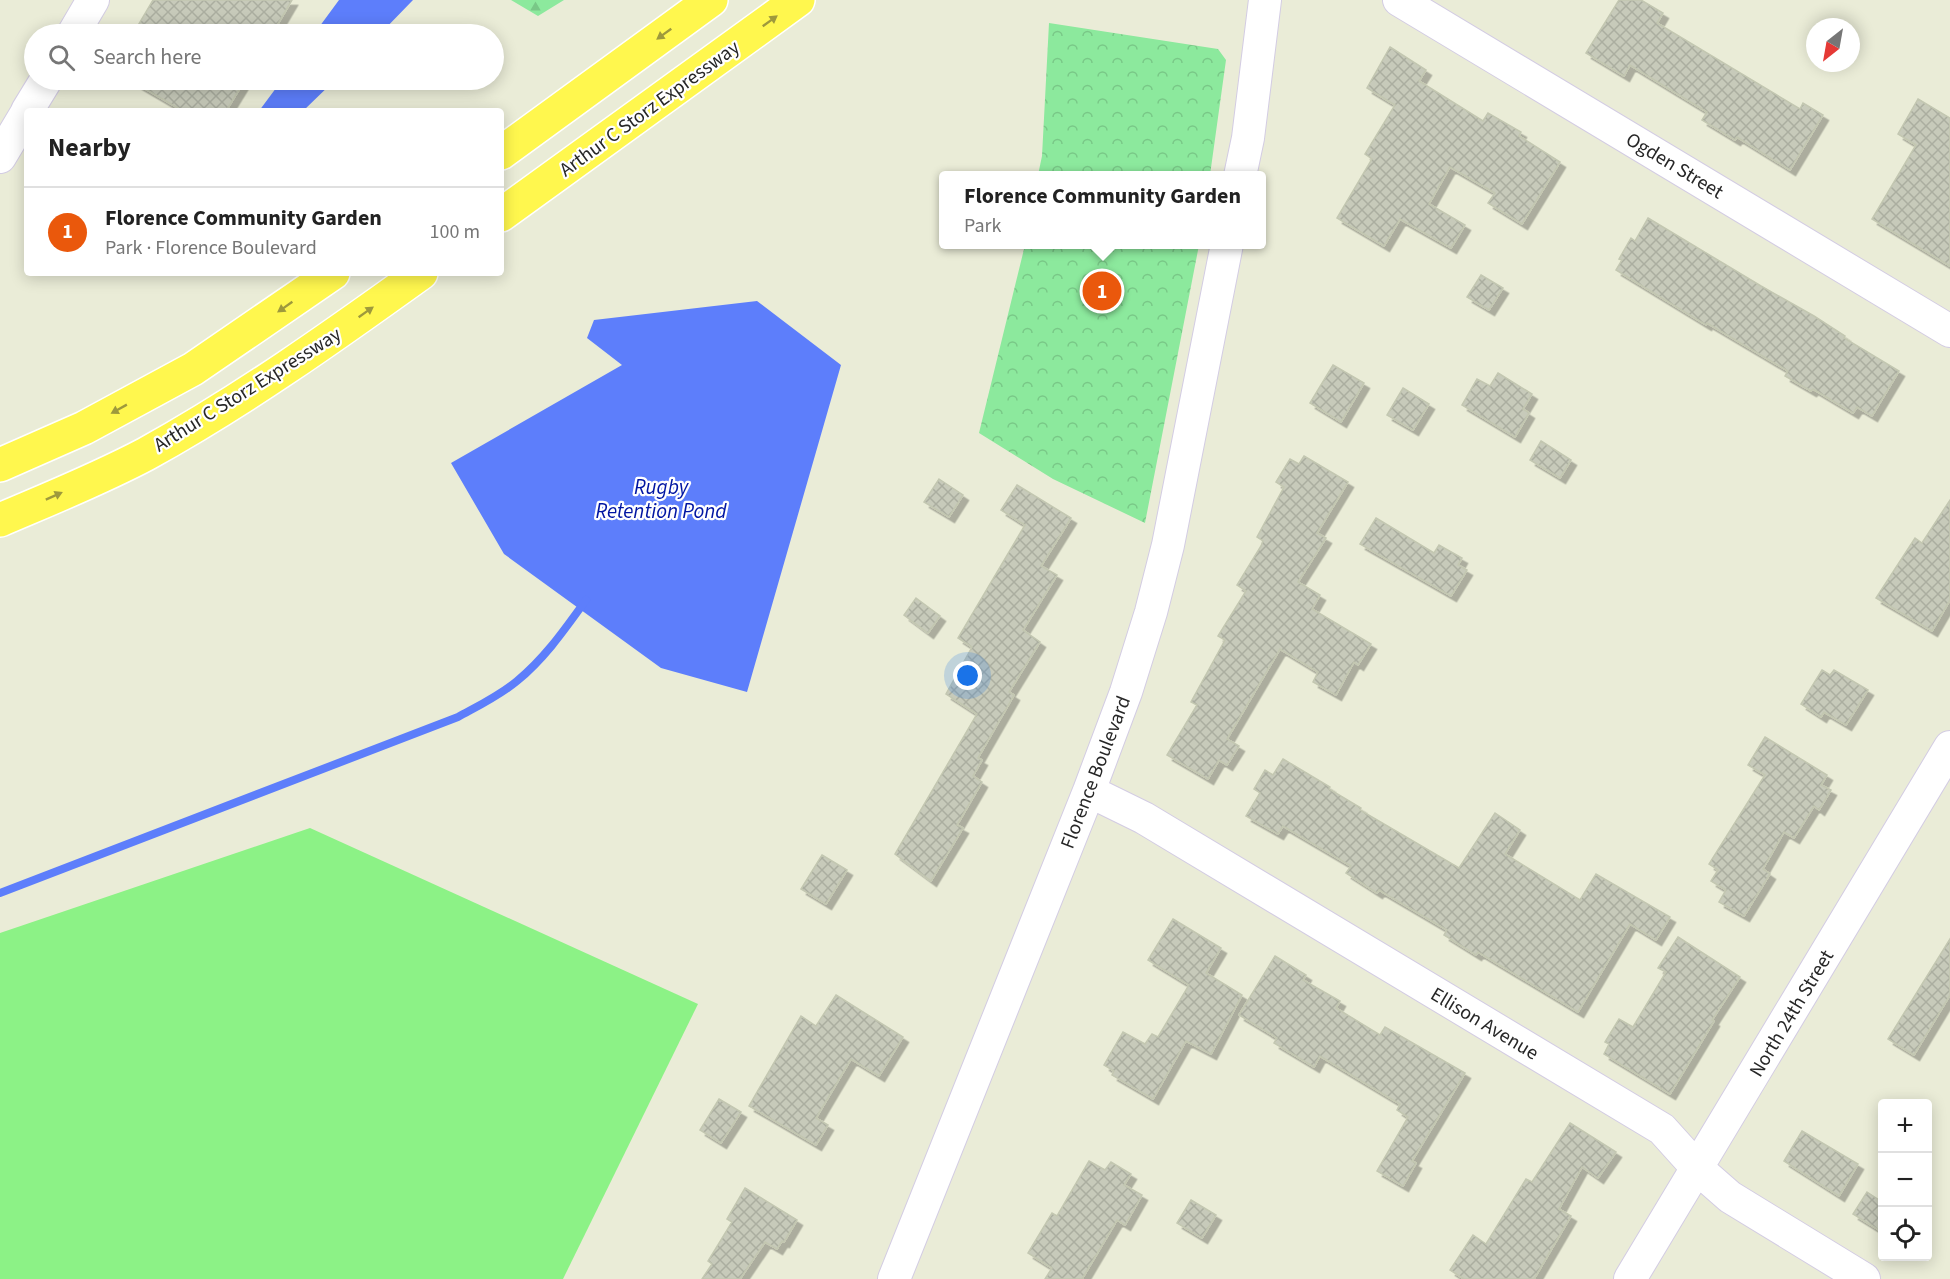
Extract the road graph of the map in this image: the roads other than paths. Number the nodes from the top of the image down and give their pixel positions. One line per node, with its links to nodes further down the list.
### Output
1 (93, 0): 6 (street)
2 (711, 0): 10 (highway, one-way to 10)
3 (798, 0): 13 (highway, Arthur C Storz Expressway, one-way to 3)
4 (1265, 0): 12 (street)
5 (1399, 0): 17 (street, Ogden Street)
6 (79, 24)
7 (40, 90): 8 (street)
8 (29, 108)
9 (24, 116): 11 (street)
10 (504, 151)
11 (0, 157)
12 (1241, 171)
13 (504, 213)
14 (1226, 249): 21 (street, Florence Boulevard)
15 (329, 276): 18 (highway, one-way to 18)
16 (417, 276): 19 (highway, Arthur C Storz Expressway, one-way to 16)
17 (1950, 331)
18 (0, 465)
19 (0, 520)
20 (1950, 747): 22 (street, North 24th Street)
21 (1089, 791): 22 (street, Ellison Avenue); 23 (street, Florence Boulevard)
22 (1698, 1169): 24 (street, North 24th Street); 25 (street, Ellison Avenue)
23 (894, 1279)
24 (1630, 1279)
25 (1864, 1279)

